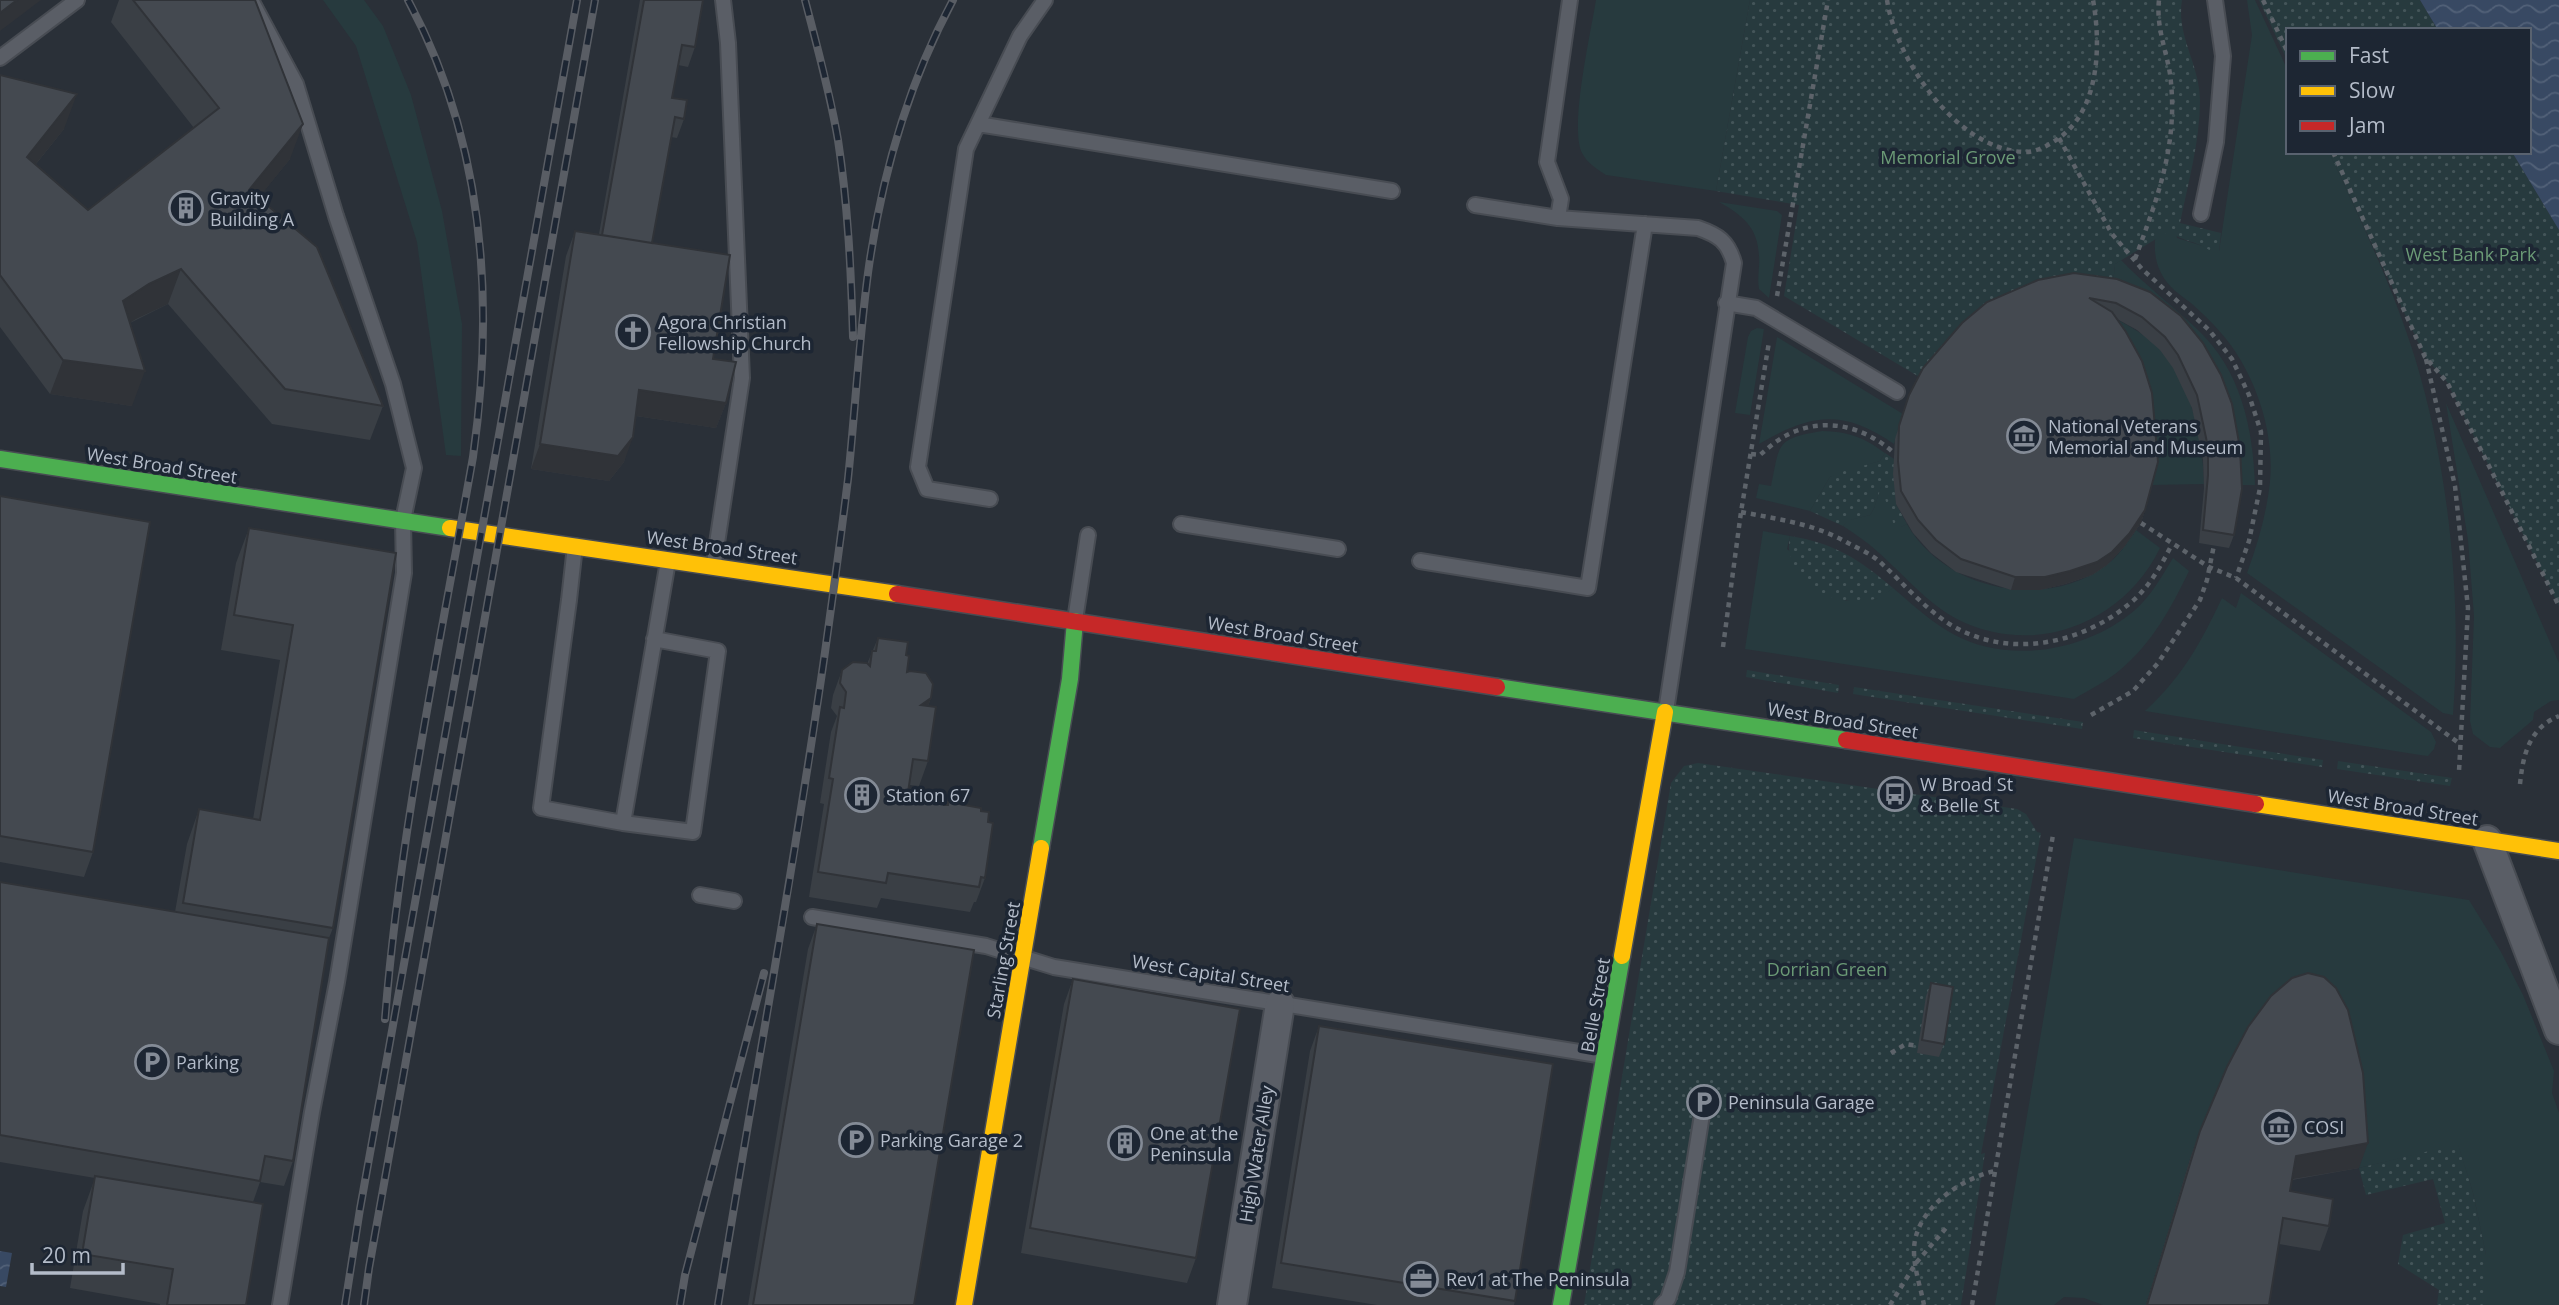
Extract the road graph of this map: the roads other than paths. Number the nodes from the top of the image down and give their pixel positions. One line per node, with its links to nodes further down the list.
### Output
1 (77, 0): 7 (lane)
2 (250, 0): 18 (lane)
3 (723, 0): 25 (lane)
4 (1045, 0): 8 (lane)
5 (1570, 0): 12 (lane)
6 (2215, 0): 11 (lane)
7 (0, 58)
8 (978, 124): 9 (lane); 17 (lane)
9 (1392, 191)
10 (1475, 205): 12 (lane)
11 (2201, 214)
12 (1558, 218): 13 (lane)
13 (1645, 224): 14 (lane); 24 (lane)
14 (1726, 303): 15 (lane); 28 (lane)
15 (1897, 392)
16 (0, 459): 18 (main road, West Broad Street)
17 (990, 499)
18 (403, 520): 21 (main road, West Broad Street); 40 (lane)
19 (1181, 524): 22 (lane)
20 (1088, 535): 26 (lane)
21 (575, 545): 23 (main road, West Broad Street); 29 (lane)
22 (1338, 549)
23 (668, 559): 25 (main road, West Broad Street); 27 (lane)
24 (1420, 561)
25 (713, 565): 26 (main road, West Broad Street)
26 (1075, 621): 28 (main road, West Broad Street); 35 (main road, Starling Street)
27 (654, 639): 29 (lane); 29 (lane)
28 (1665, 712): 30 (main road, West Broad Street); 38 (main road, Belle Street)
29 (623, 822)
30 (2487, 840): 31 (main road, West Broad Street); 37 (street)
31 (2559, 851)
32 (700, 895): 33 (lane)
33 (734, 901)
34 (812, 917): 35 (lane, West Capital Street)
35 (1024, 956): 36 (lane, West Capital Street); 41 (main road, Starling Street)
36 (1280, 1004): 38 (lane, West Capital Street); 42 (street, High Water Alley)
37 (2559, 1030)
38 (1606, 1056): 43 (main road, Belle Street)
39 (1704, 1102): 44 (lane)
40 (280, 1305)
41 (964, 1305)
42 (1232, 1305)
43 (1561, 1305)
44 (1662, 1305)

